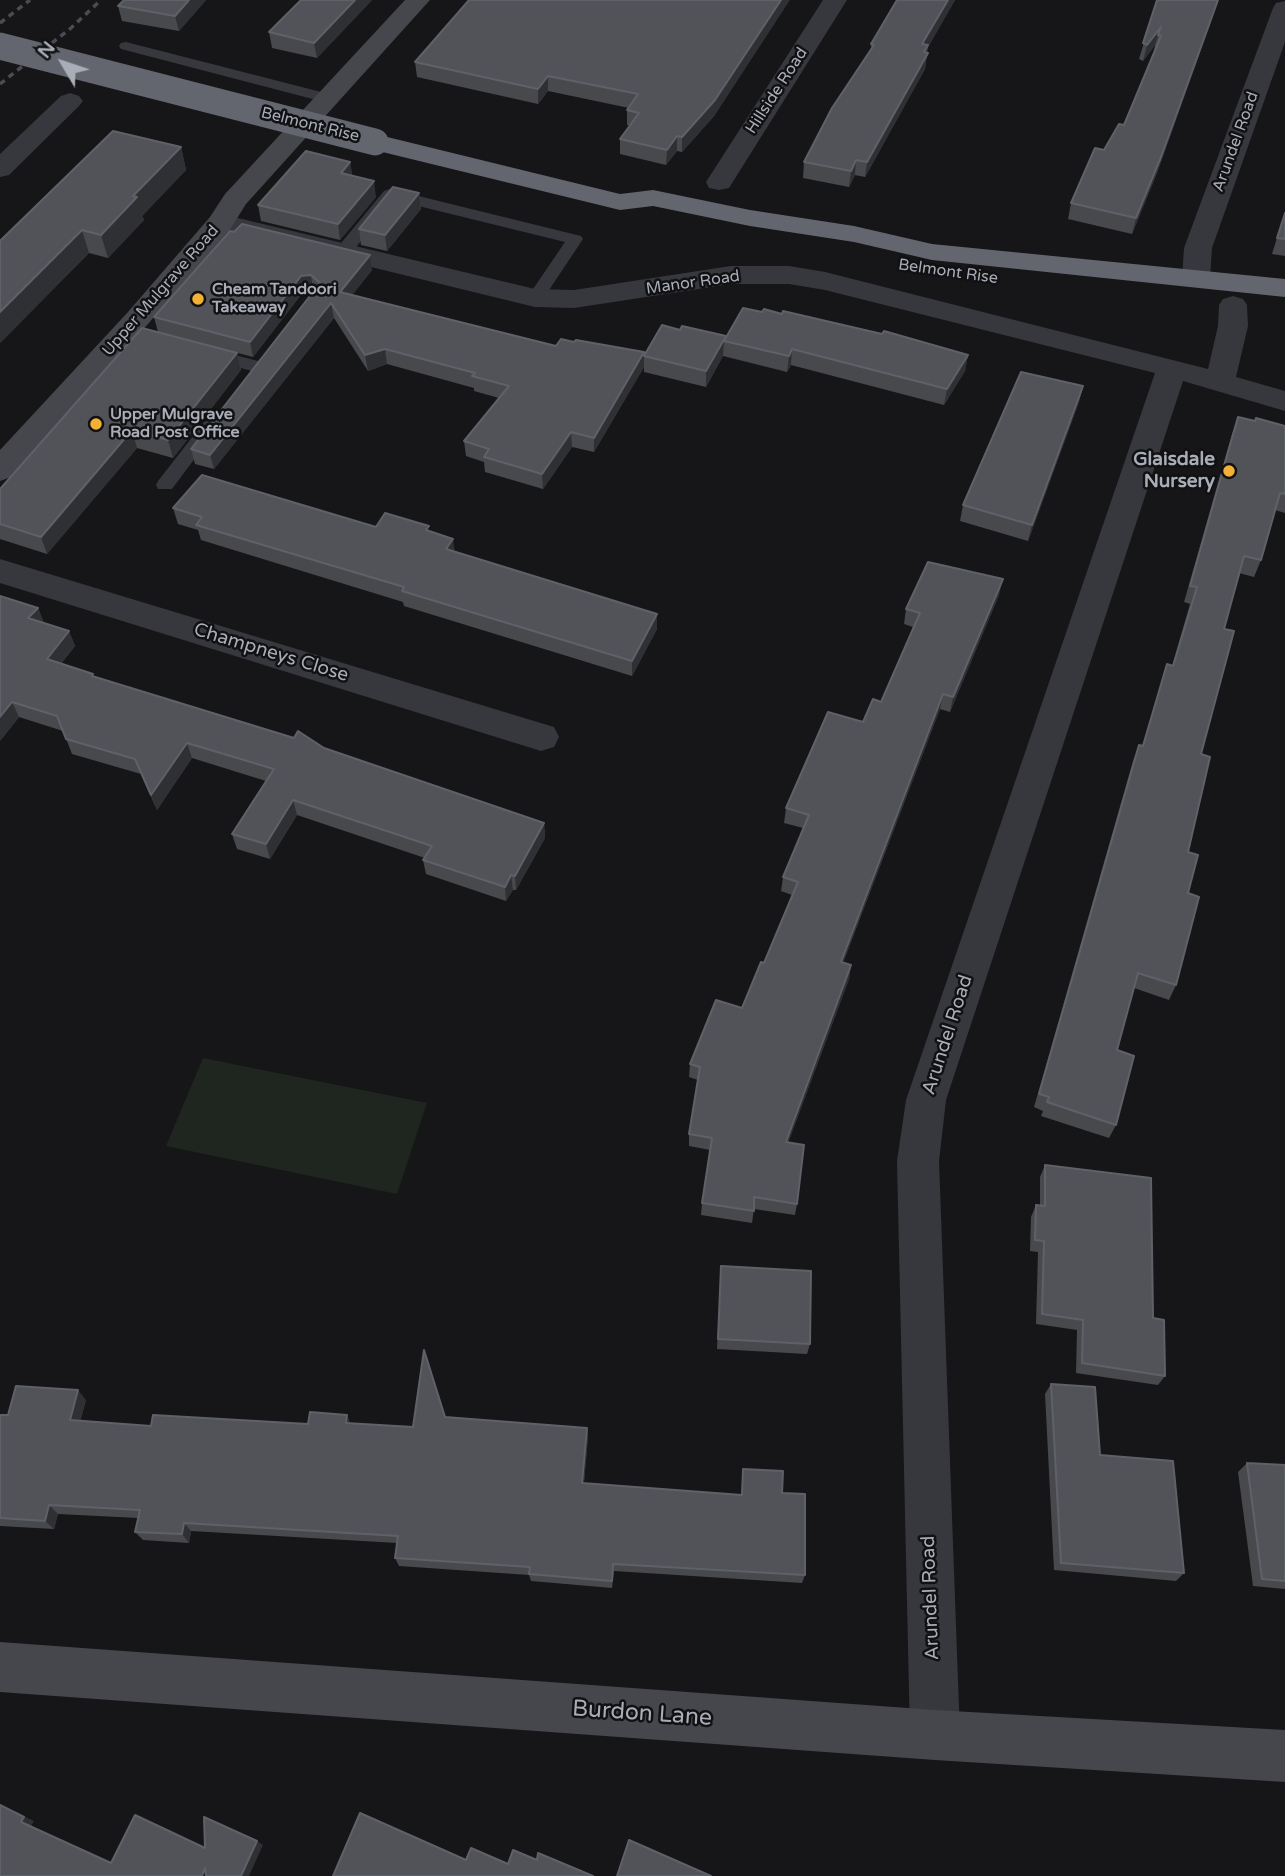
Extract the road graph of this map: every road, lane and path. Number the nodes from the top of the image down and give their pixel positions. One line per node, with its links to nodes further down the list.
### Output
1 (418, 0): 7 (street, Upper Mulgrave Road)
2 (835, 0): 9 (street, Hillside Road)
3 (1285, 8): 13 (street, Arundel Road)
4 (0, 46): 10 (highway, Belmont Rise, bridge)
5 (126, 46): 7 (lane)
6 (70, 102): 8 (street)
7 (323, 103): 11 (street, Upper Mulgrave Road)
8 (0, 169)
9 (719, 182)
10 (620, 202): 13 (highway, Belmont Rise); 16 (highway, Belmont Rise)
11 (221, 222): 12 (street, Manor Road); 24 (street, Upper Mulgrave Road)
12 (343, 252): 15 (street, Manor Road); 15 (lane)
13 (1196, 278): 14 (highway, Belmont Rise)
14 (1285, 288)
15 (535, 298): 20 (street, Manor Road)
16 (1233, 304): 17 (highway, Belmont Rise); 21 (street)
17 (1285, 311)
18 (191, 349): 19 (lane)
19 (256, 367)
20 (1172, 368): 21 (street, Manor Road); 29 (street, Arundel Road)
21 (1220, 381): 22 (street, Manor Road)
22 (1285, 401)
23 (223, 410): 25 (lane)
24 (0, 470)
25 (164, 485)
26 (0, 571): 27 (street, Champneys Close)
27 (541, 737)
28 (0, 1667): 29 (street, Burdon Lane)
29 (935, 1735): 30 (street, Burdon Lane)
30 (1285, 1756)

